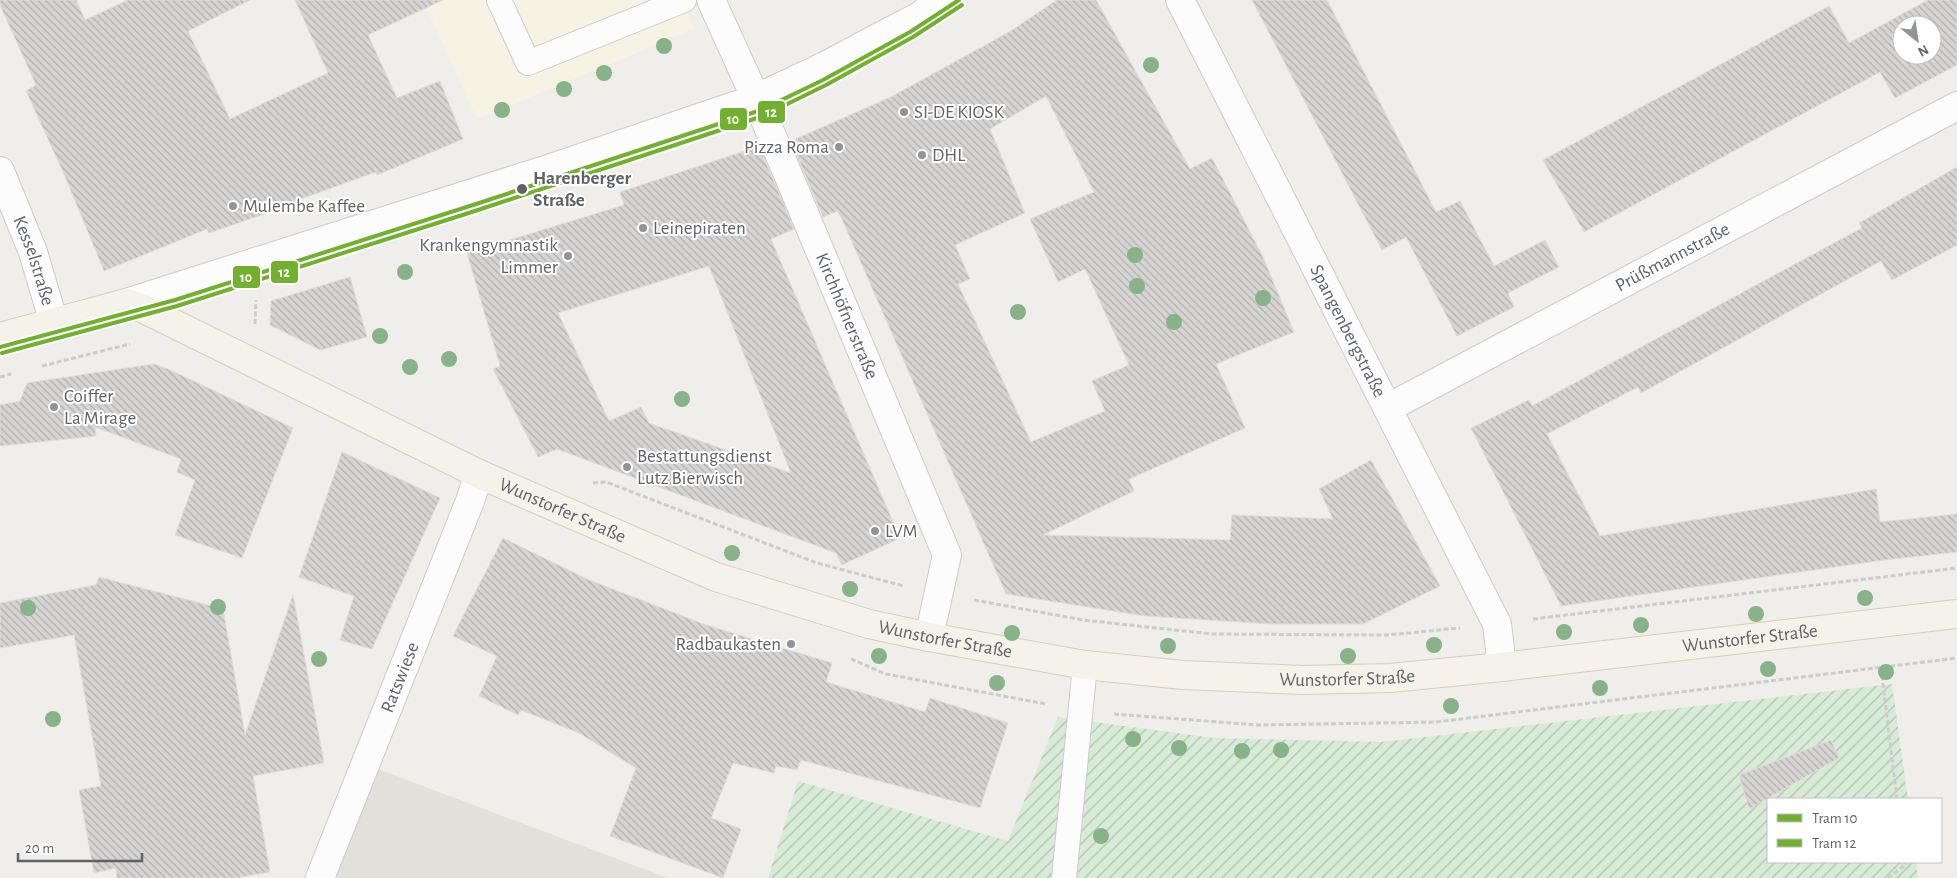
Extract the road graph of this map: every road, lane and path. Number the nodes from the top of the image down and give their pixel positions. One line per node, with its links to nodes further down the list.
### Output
1 (499, 0): 2 (lane)
2 (684, 0)
3 (711, 0): 6 (street, Kirchhöfnerstraße)
4 (942, 0): 6 (street)
5 (1180, 0): 12 (street, Spangenbergstraße)
6 (756, 99): 9 (street); 16 (street, Kirchhöfnerstraße)
7 (1957, 106): 12 (street, Prüßmannstraße)
8 (0, 171): 10 (street, Kesselstraße)
9 (126, 303): 10 (main road); 13 (main road, Wunstorfer Straße)
10 (54, 323): 11 (main road)
11 (0, 337)
12 (1388, 408): 18 (street, Spangenbergstraße)
13 (479, 474): 19 (main road, Wunstorfer Straße); 25 (street, Ratswiese)
14 (591, 484): 16 (path)
15 (1957, 568): 18 (path)
16 (938, 594): 18 (path); 19 (street, Kirchhöfnerstraße)
17 (1957, 614): 21 (main road, Wunstorfer Straße)
18 (1497, 624): 21 (street, Spangenbergstraße)
19 (929, 637): 20 (main road, Wunstorfer Straße)
20 (1085, 665): 21 (main road, Wunstorfer Straße); 26 (lane)
21 (1502, 667)
22 (1881, 668): 23 (path)
23 (1897, 798)
24 (1906, 863): 27 (path)
25 (320, 878)
26 (1064, 878)
27 (1888, 878)

